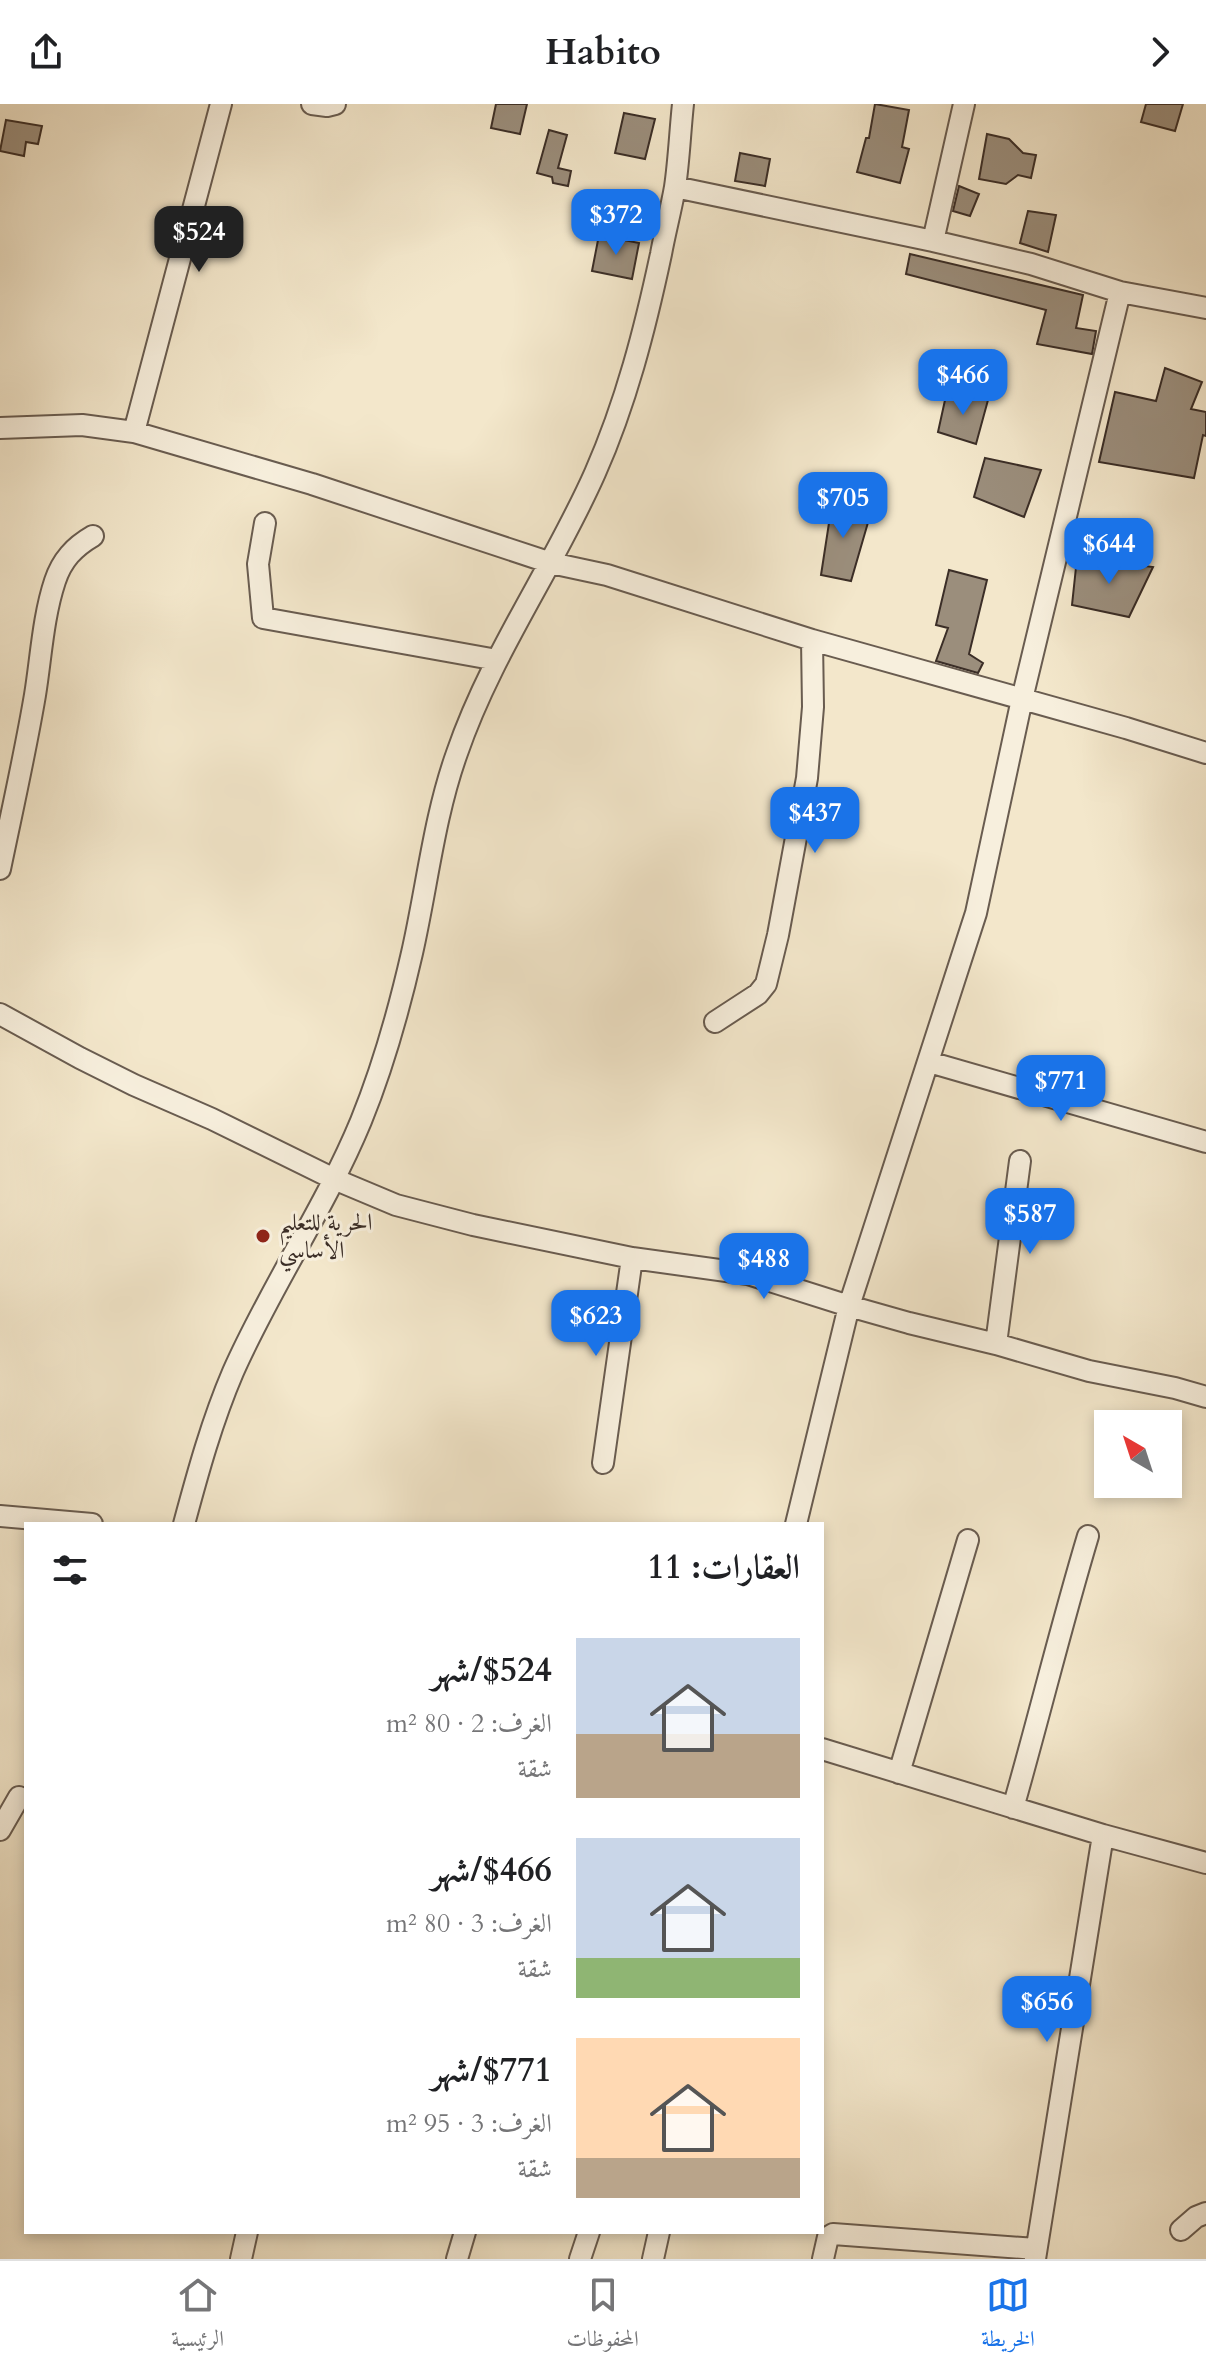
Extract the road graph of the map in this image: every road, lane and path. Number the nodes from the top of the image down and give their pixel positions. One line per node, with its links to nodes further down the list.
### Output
1 (221, 104): 11 (street)
2 (312, 104): 3 (street)
3 (335, 104)
4 (683, 104): 6 (street)
5 (964, 104): 7 (street)
6 (675, 187): 7 (street); 14 (street)
7 (933, 241): 8 (street)
8 (1120, 292): 9 (street); 17 (street)
9 (1206, 308)
10 (0, 428): 11 (street)
11 (134, 432): 14 (street)
12 (265, 523): 16 (street)
13 (93, 536): 19 (street)
14 (551, 563): 15 (street); 16 (street)
15 (812, 640): 17 (street); 21 (street)
16 (497, 660): 25 (street)
17 (1022, 699): 18 (street); 22 (street)
18 (1206, 753)
19 (0, 869)
20 (0, 1014): 25 (street)
21 (715, 1022)
22 (929, 1062): 23 (street); 27 (street)
23 (1206, 1142)
24 (1020, 1161): 28 (street)
25 (334, 1179): 26 (street); 33 (street)
26 (632, 1258): 27 (street); 30 (street)
27 (849, 1306): 28 (street); 34 (street)
28 (996, 1344): 29 (street)
29 (1206, 1397)
30 (603, 1463)
31 (1, 1517): 32 (street)
32 (57, 1522)
33 (185, 1522)
34 (796, 1522)
35 (1088, 1536): 40 (street)
36 (968, 1540): 38 (street)
37 (824, 1750): 38 (street)
38 (899, 1773): 40 (street)
39 (15, 1796): 41 (street)
40 (1013, 1808): 42 (street)
41 (0, 1830)
42 (1103, 1835): 43 (street); 50 (street)
43 (1206, 1863)
44 (1206, 2213): 45 (street)
45 (1181, 2230)
46 (247, 2234): 51 (street)
47 (464, 2234): 52 (street)
48 (588, 2234): 53 (street)
49 (659, 2234): 54 (street)
50 (1036, 2254): 55 (street)
51 (241, 2259)
52 (457, 2259)
53 (580, 2259)
54 (653, 2259)
55 (823, 2259)

